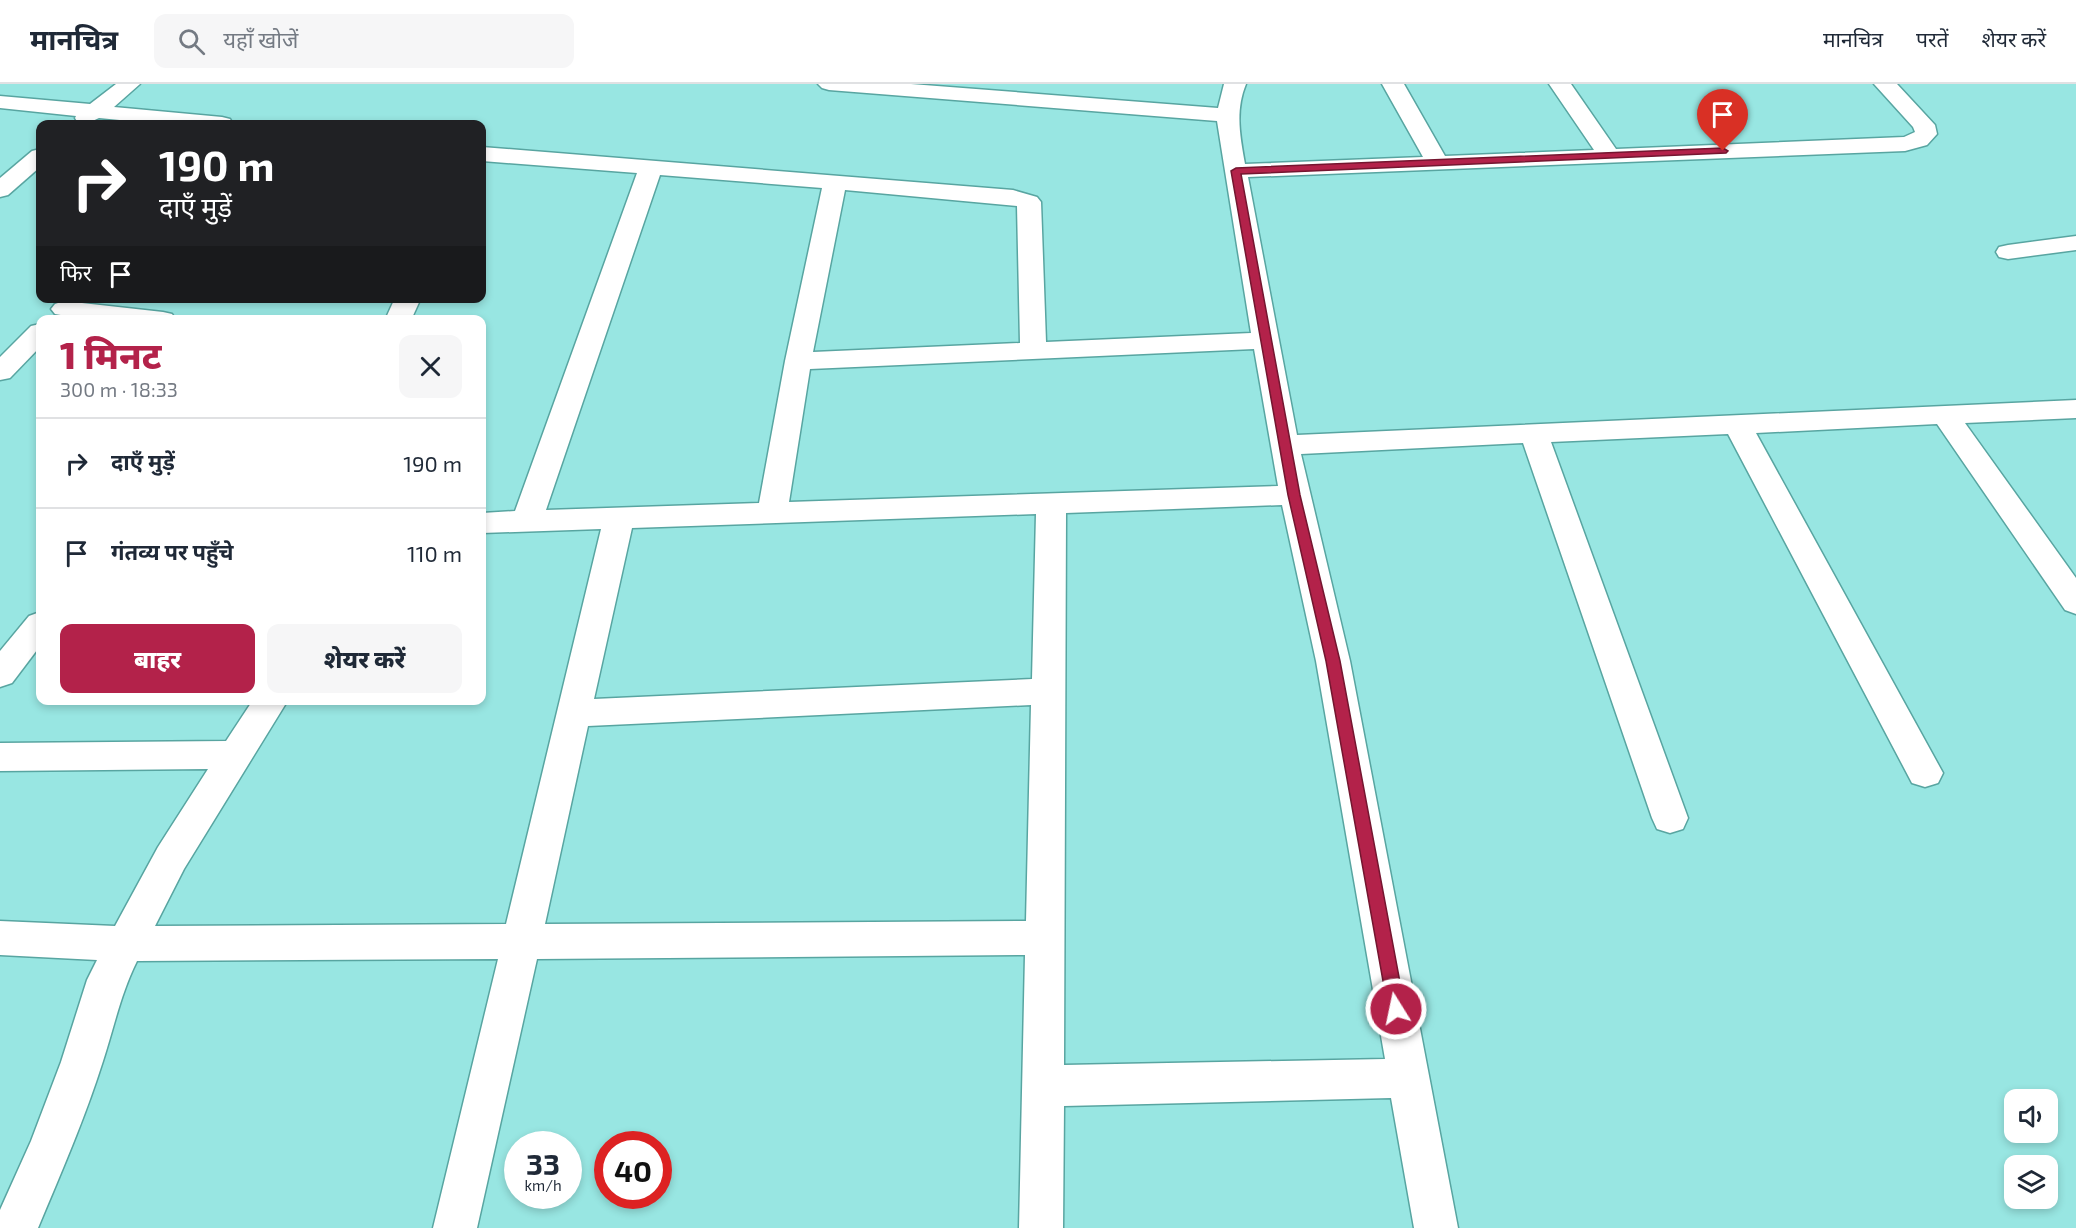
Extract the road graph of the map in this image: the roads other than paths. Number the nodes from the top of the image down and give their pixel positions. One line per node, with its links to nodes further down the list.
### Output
1 (129, 84): 9 (street)
2 (829, 84): 7 (street)
3 (1235, 84): 10 (street)
4 (1392, 84): 16 (street)
5 (1560, 84): 14 (street)
6 (1885, 84): 14 (street)
7 (1050, 92): 10 (street)
8 (0, 102): 9 (street)
9 (96, 110): 11 (street); 12 (street)
10 (1226, 115): 18 (street)
11 (84, 120)
12 (186, 120)
13 (486, 154): 17 (street)
14 (1610, 156): 16 (street)
15 (36, 159): 20 (street)
16 (1438, 163): 18 (street)
17 (651, 167): 19 (street); 39 (street)
18 (1236, 171): 26 (street)
19 (835, 183): 27 (street); 28 (street)
20 (3, 185)
21 (2076, 243): 22 (street)
22 (2008, 252)
23 (64, 309): 24 (street)
24 (118, 315)
25 (36, 336): 29 (street)
26 (1266, 340): 27 (street); 34 (street)
27 (1033, 350): 28 (street)
28 (798, 361): 37 (street)
29 (0, 372)
30 (2076, 409): 31 (street)
31 (1945, 415): 32 (street); 41 (street)
32 (1737, 424): 33 (street); 49 (street)
33 (1534, 434): 34 (street); 50 (street)
34 (1286, 445): 35 (street)
35 (1294, 495): 36 (street); 55 (street)
36 (1050, 502): 37 (street); 44 (street)
37 (772, 512): 38 (street)
38 (619, 518): 39 (street); 46 (street)
39 (527, 521): 40 (street)
40 (486, 523)
41 (2076, 602)
42 (36, 629): 43 (street)
43 (0, 674)
44 (1048, 691): 46 (street); 52 (street)
45 (268, 705): 47 (street)
46 (574, 713): 53 (street)
47 (235, 755): 48 (street); 54 (street)
48 (0, 756)
49 (1925, 773)
50 (1670, 818)
51 (0, 938): 54 (street)
52 (1045, 938): 53 (street); 56 (street)
53 (520, 943): 54 (street); 58 (street)
54 (125, 944): 57 (street)
55 (1409, 1078): 56 (street); 60 (street)
56 (1043, 1086): 59 (street)
57 (15, 1228)
58 (455, 1228)
59 (1041, 1228)
60 (1436, 1228)

